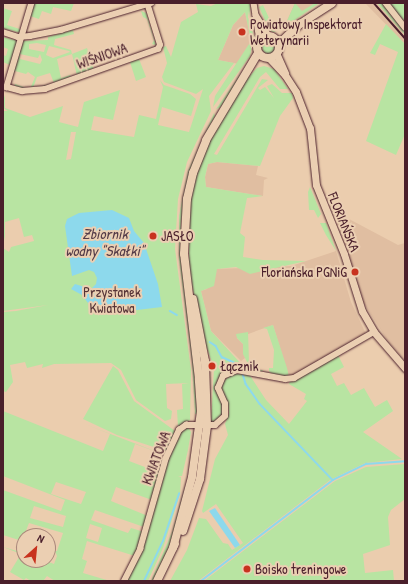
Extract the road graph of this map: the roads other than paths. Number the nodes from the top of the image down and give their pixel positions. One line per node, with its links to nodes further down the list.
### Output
1 (32, 3): 11 (street)
2 (254, 3): 6 (street)
3 (332, 3): 7 (main road)
4 (386, 3): 8 (street)
5 (148, 4): 11 (street); 11 (street, WIŚNIOWA)
6 (256, 15): 10 (street); 12 (street)
7 (300, 24): 10 (main road); 13 (main road)
8 (405, 27)
9 (3, 32): 11 (street)
10 (271, 36): 12 (main road); 13 (main road)
11 (22, 37)
12 (260, 40): 14 (main road)
13 (279, 44): 14 (main road)
14 (267, 56): 15 (street, FLORIAŃSKA); 17 (main road)
15 (374, 332): 16 (street, FLORIAŃSKA); 17 (street, KWIATOWA)
16 (405, 368)
17 (203, 426): 18 (street, KWIATOWA); 19 (main road)
18 (124, 581)
19 (158, 581)

